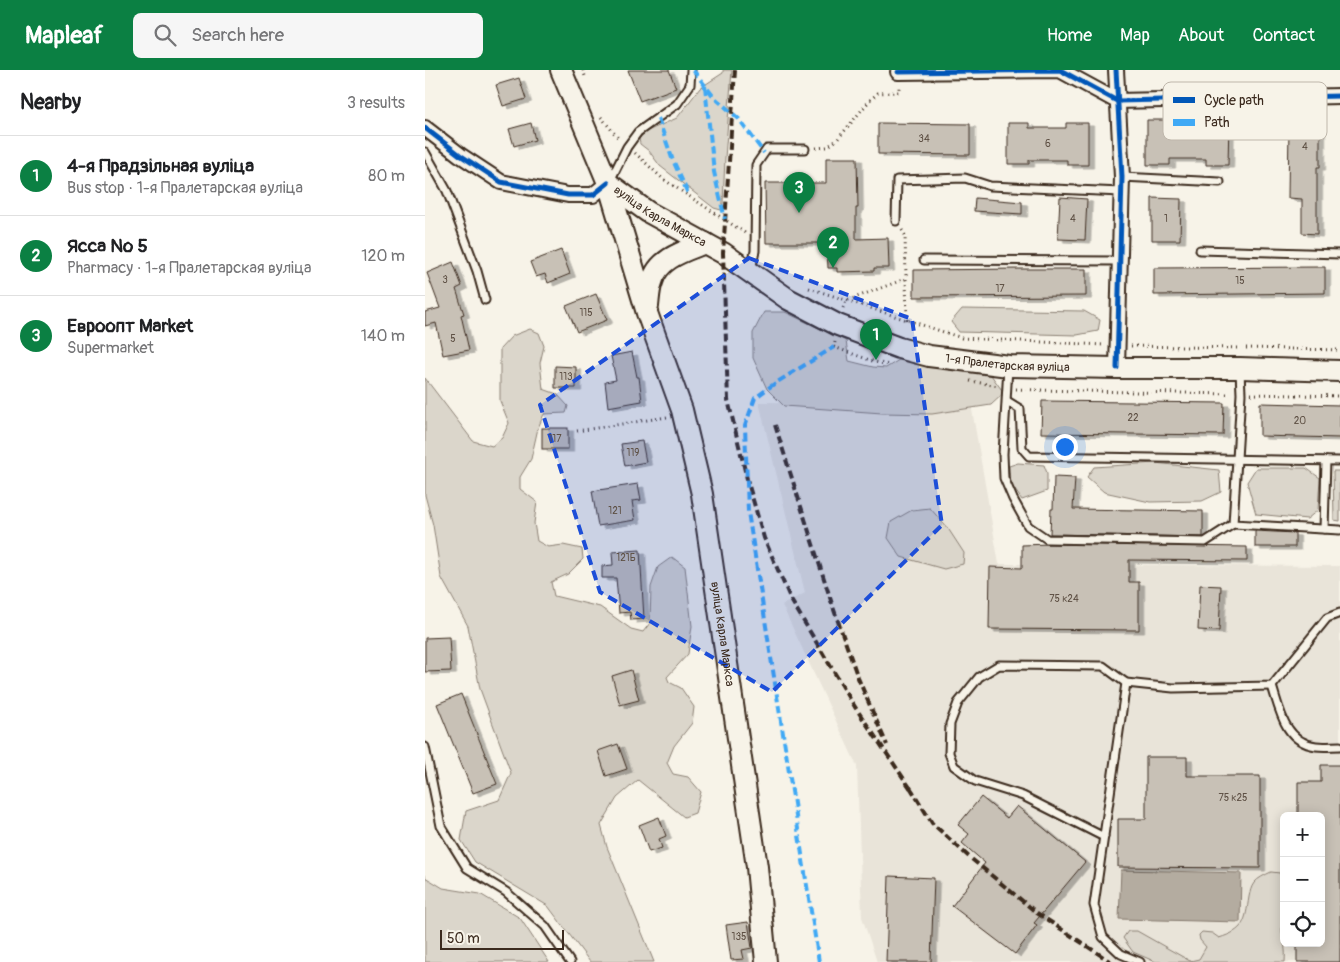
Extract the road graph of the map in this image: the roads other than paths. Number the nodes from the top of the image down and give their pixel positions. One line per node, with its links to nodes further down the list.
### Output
1 (561, 70): 14 (main road, вуліца Карла Маркса)
2 (691, 70): 14 (lane)
3 (1117, 70): 8 (street)
4 (898, 72): 8 (street)
5 (1327, 96): 6 (street)
6 (1340, 96)
7 (1163, 100): 8 (street)
8 (1117, 101): 12 (street)
9 (425, 128): 14 (street)
10 (805, 149): 22 (lane)
11 (425, 152): 23 (lane)
12 (1122, 176): 13 (lane); 15 (street)
13 (1220, 182)
14 (608, 183): 17 (main road, вуліца Карла Маркса); 24 (main road, вуліца Карла Маркса)
15 (1121, 192): 16 (lane); 21 (street)
16 (896, 221)
17 (705, 243): 22 (main road, 1-я Пралетарская вуліца); 24 (main road, вуліца Карла Маркса)
18 (1200, 250): 19 (lane)
19 (1340, 254)
20 (924, 260): 21 (lane)
21 (1119, 261): 26 (street)
22 (750, 273): 25 (main road, 1-я Пралетарская вуліца)
23 (485, 300)
24 (647, 313): 44 (main road, вуліца Карла Маркса)
25 (1009, 366): 26 (main road, 1-я Пралетарская вуліца); 29 (lane)
26 (1117, 368): 27 (main road, 1-я Пралетарская вуліца)
27 (1240, 368): 28 (main road, 1-я Пралетарская вуліца); 30 (lane)
28 (1340, 371)
29 (1007, 401): 30 (lane); 33 (lane)
30 (1236, 460): 31 (lane); 33 (lane)
31 (1326, 461): 32 (lane); 34 (lane)
32 (1340, 461)
33 (1233, 524): 34 (lane)
34 (1324, 529): 35 (lane)
35 (1340, 530)
36 (1340, 613): 38 (lane)
37 (1126, 683): 38 (lane); 41 (lane); 41 (lane)
38 (1272, 686): 39 (lane)
39 (1340, 746)
40 (425, 747): 43 (lane)
41 (1104, 837): 42 (lane)
42 (1137, 961)
43 (570, 962)
44 (766, 962)

